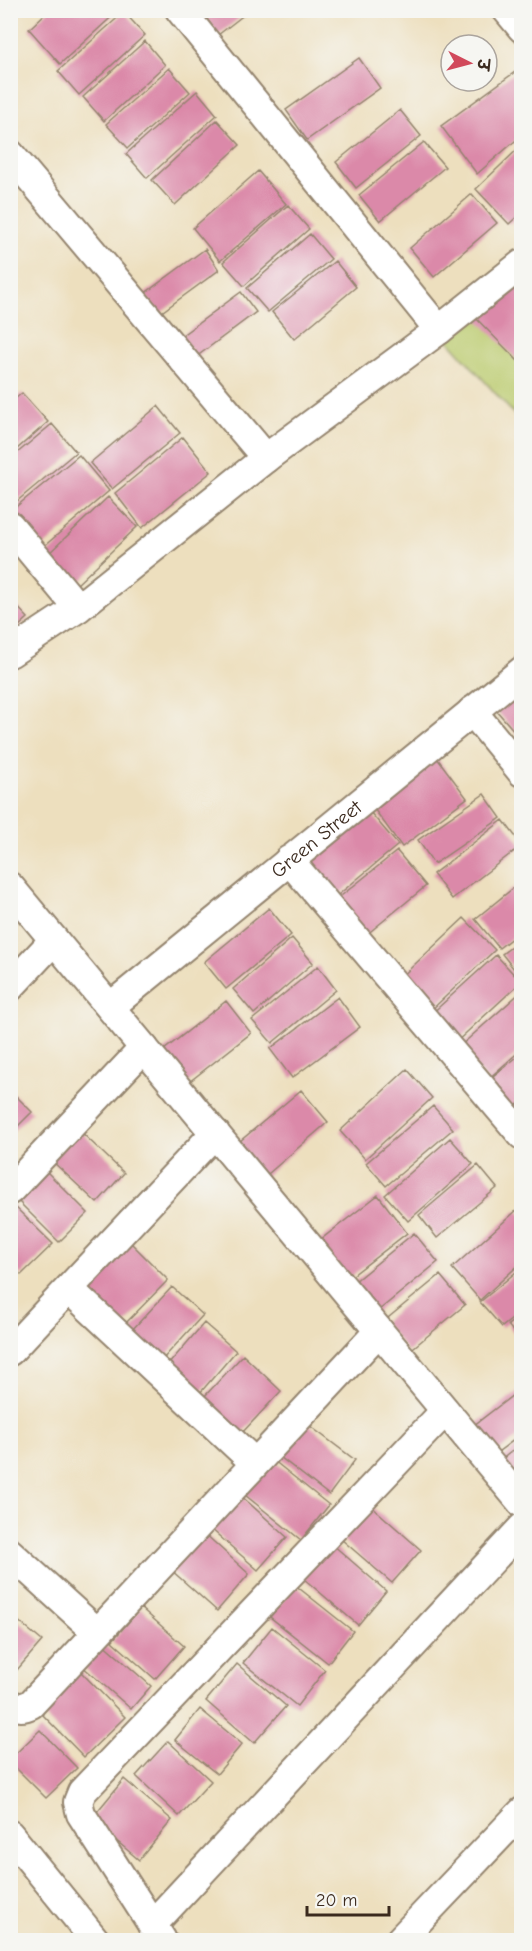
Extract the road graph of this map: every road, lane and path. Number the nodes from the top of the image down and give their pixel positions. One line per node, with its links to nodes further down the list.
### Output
1 (180, 10): 6 (street)
2 (507, 10): 3 (street)
3 (522, 28)
4 (10, 154): 7 (street)
5 (522, 264): 6 (street)
6 (439, 330): 7 (street)
7 (266, 458): 9 (street)
8 (10, 526): 9 (street)
9 (78, 608): 10 (street)
10 (10, 653)
11 (522, 671): 12 (street, Green Street)
12 (472, 711): 13 (street); 14 (street, Green Street)
13 (522, 772)
14 (289, 860): 18 (street, Green Street); 21 (street)
15 (10, 887): 16 (street)
16 (54, 940): 17 (street); 18 (street)
17 (10, 987)
18 (110, 1007): 19 (street)
19 (144, 1048): 20 (street); 22 (street)
20 (215, 1133): 23 (street); 24 (street)
21 (522, 1135)
22 (10, 1190)
23 (69, 1289): 25 (street); 27 (street)
24 (379, 1331): 26 (street); 27 (street)
25 (10, 1351)
26 (445, 1411): 28 (street); 35 (street)
27 (255, 1463): 31 (street)
28 (522, 1503)
29 (522, 1528): 35 (street)
30 (10, 1553): 31 (street)
31 (97, 1632): 32 (street)
32 (10, 1704)
33 (522, 1812): 37 (street)
34 (10, 1835): 36 (street)
35 (157, 1933)
36 (95, 1941)
37 (400, 1941)

